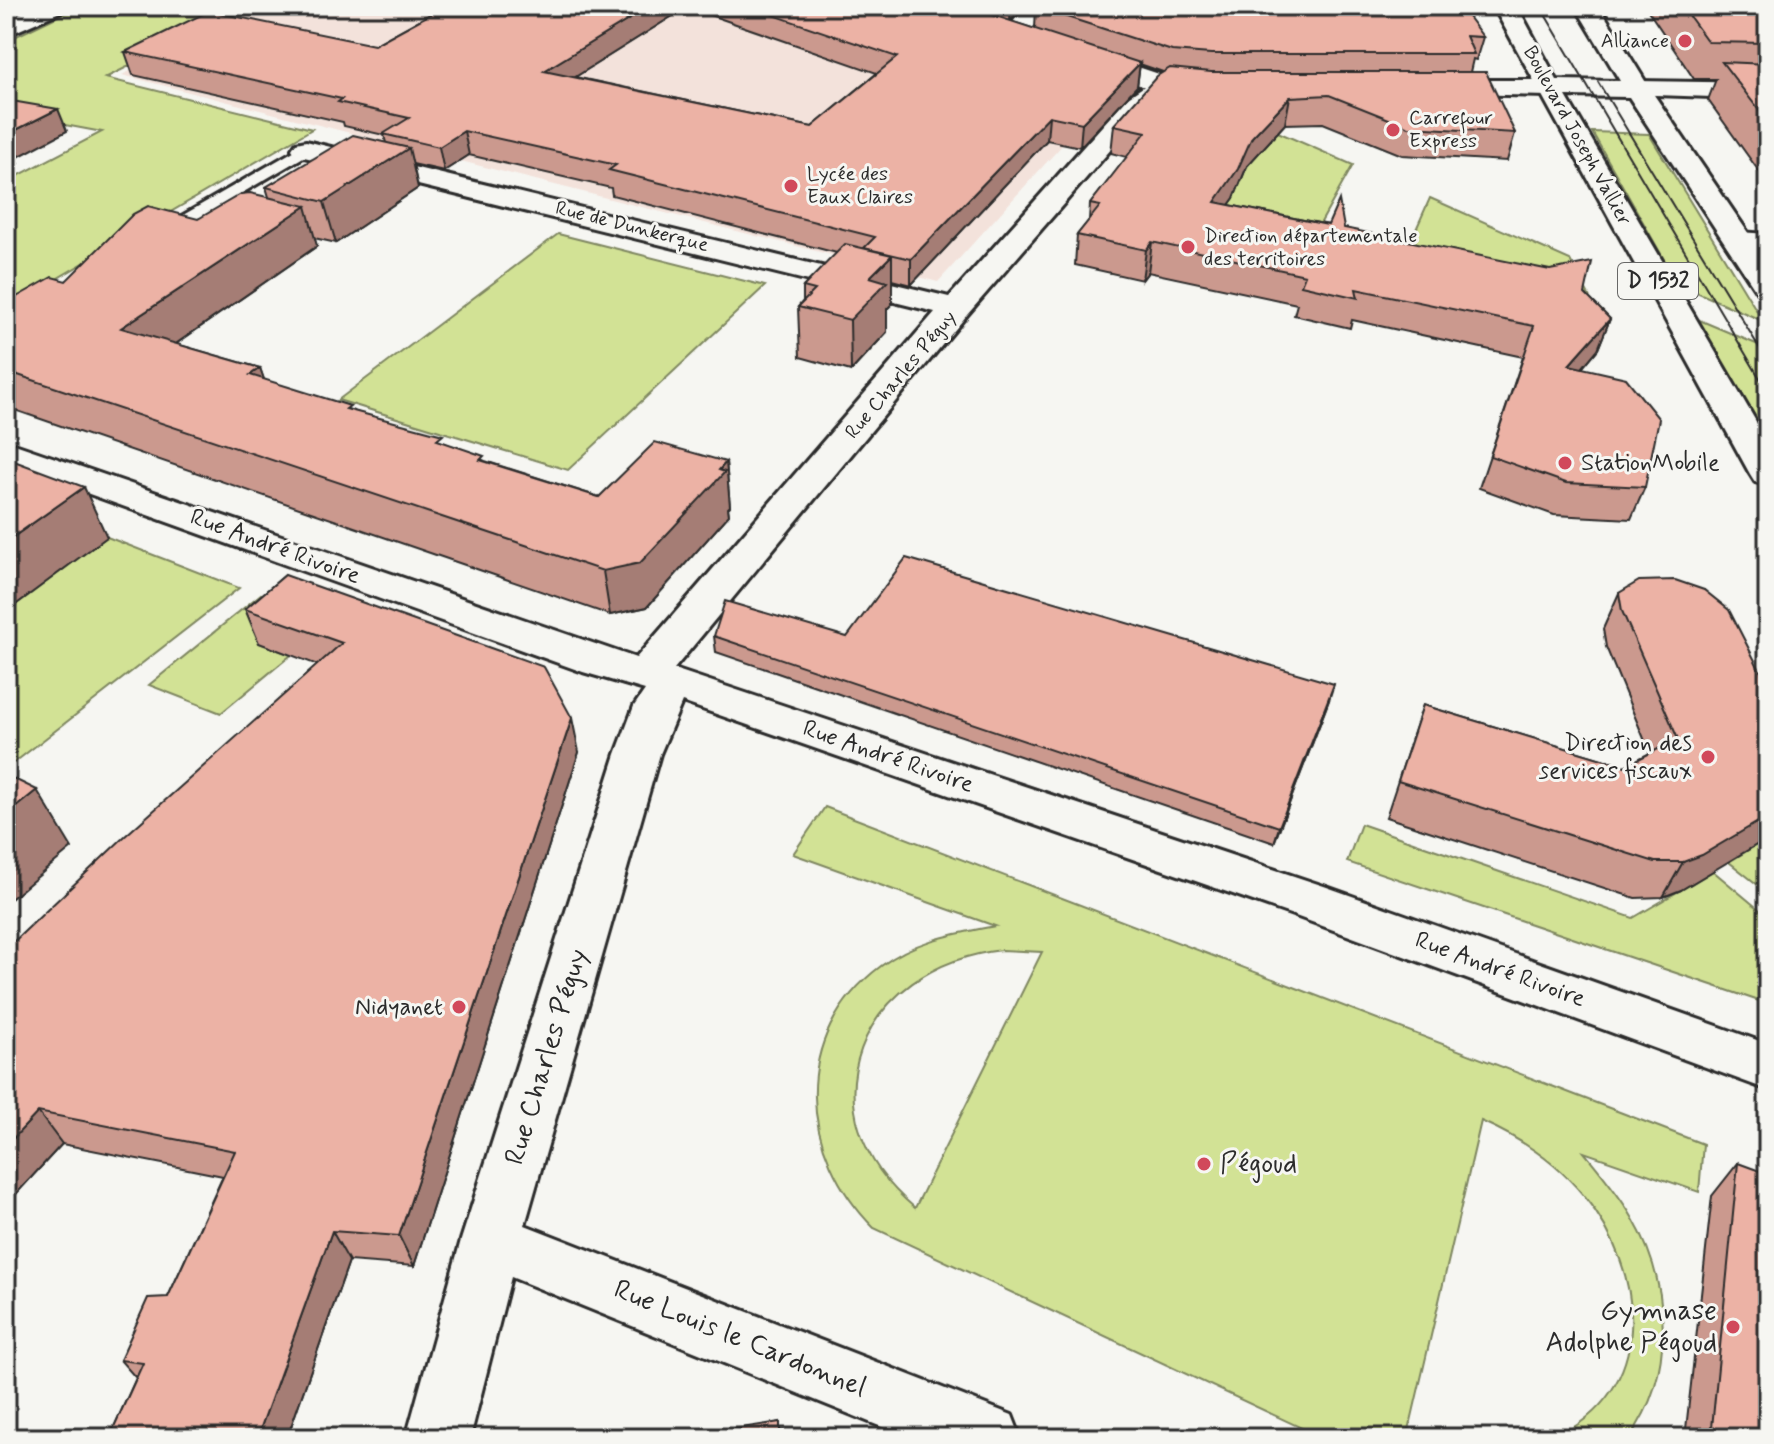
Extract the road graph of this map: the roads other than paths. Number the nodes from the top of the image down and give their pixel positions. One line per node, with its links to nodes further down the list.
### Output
1 (54, 6): 6 (street)
2 (1040, 6): 7 (street)
3 (1505, 6): 13 (street, Boulevard Joseph Vallier / D 1532)
4 (1587, 6): 14 (street)
5 (990, 24): 7 (street)
6 (6, 29)
7 (1016, 32): 8 (street)
8 (1041, 41)
9 (1066, 50): 10 (street)
10 (1165, 84): 11 (street); 20 (street, Rue Charles Péguy)
11 (1236, 88)
12 (1414, 88): 13 (street)
13 (1549, 88): 14 (street); 22 (street, Boulevard Joseph Vallier / D 1532)
14 (1637, 89): 15 (street); 17 (street)
15 (1768, 91)
16 (306, 149): 18 (lane); 20 (street, Rue de Dunkerque)
17 (1753, 242): 19 (street)
18 (144, 243)
19 (1768, 285)
20 (956, 308): 23 (street, Rue Charles Péguy)
21 (6, 452): 23 (street, Rue André Rivoire)
22 (1768, 474)
23 (659, 679): 24 (street, Rue André Rivoire); 25 (street, Rue Charles Péguy)
24 (1768, 1067)
25 (491, 1240): 26 (street, Rue Charles Péguy); 27 (street, Rue Louis le Cardonnel)
26 (438, 1438)
27 (989, 1438)

